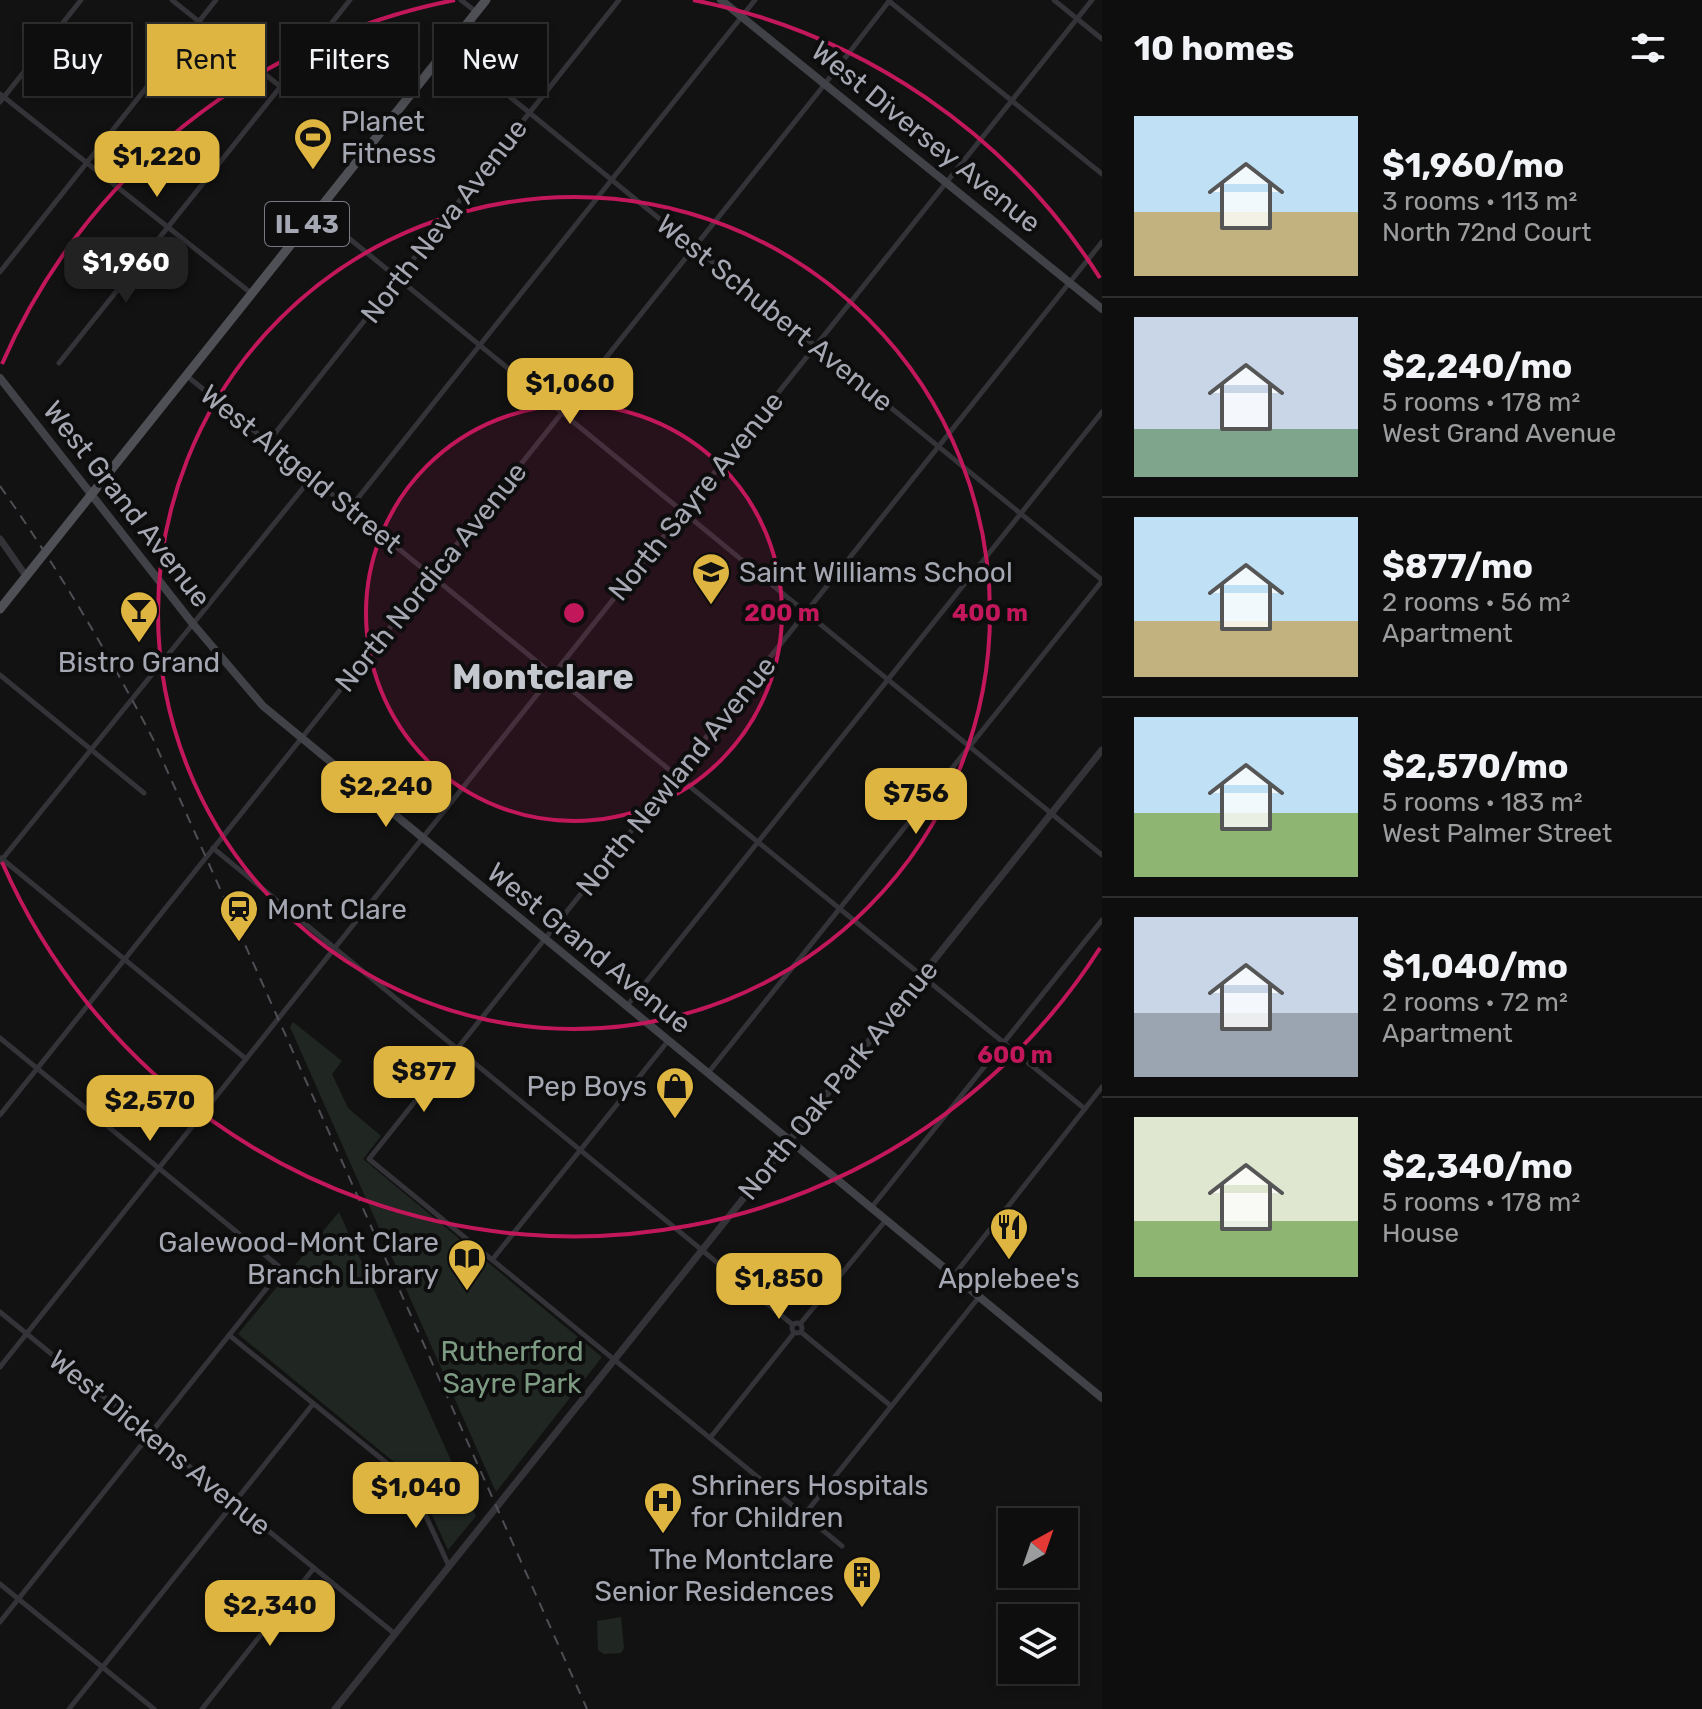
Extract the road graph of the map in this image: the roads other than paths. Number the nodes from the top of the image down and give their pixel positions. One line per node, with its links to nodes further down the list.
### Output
1 (81, 0): 24 (street)
2 (172, 0): 16 (street)
3 (216, 0): 16 (street)
4 (350, 0): 17 (street)
5 (461, 0): 13 (street)
6 (486, 0): 13 (main road, IL 43)
7 (619, 0): 26 (street, North Neva Avenue)
8 (721, 0): 14 (main road, West Diversey Avenue)
9 (755, 0): 14 (street)
10 (1054, 0): 15 (street)
11 (1092, 0): 15 (street, North Sayre Avenue)
12 (889, 1): 21 (street, North Nordica Avenue); 25 (street)
13 (476, 12): 18 (main road, IL 43)
14 (742, 17): 21 (main road, West Diversey Avenue); 29 (street)
15 (1077, 19): 19 (street); 25 (street, North Sayre Avenue)
16 (199, 21): 22 (street); 27 (street)
17 (331, 24)
18 (466, 24)
19 (1102, 39)
20 (434, 65): 31 (main road, IL 43)
21 (825, 84): 30 (main road, West Diversey Avenue); 34 (street, North Nordica Avenue)
22 (281, 87): 32 (street)
23 (509, 96): 26 (street, West Schubert Avenue)
24 (1, 98): 27 (street)
25 (1012, 101): 28 (street); 30 (street, North Sayre Avenue)
26 (530, 113): 29 (street, West Schubert Avenue); 36 (street, North Neva Avenue)
27 (87, 163): 32 (street); 35 (street)
28 (1102, 174)
29 (612, 180): 34 (street, West Schubert Avenue); 40 (street)
30 (947, 183): 37 (main road, West Diversey Avenue); 41 (street, North Sayre Avenue)
31 (317, 212): 36 (street); 38 (main road, IL 43)
32 (169, 228): 38 (street); 42 (street)
33 (1102, 242): 37 (street, North Newland Avenue)
34 (695, 247): 41 (street, West Schubert Avenue); 46 (street, North Nordica Avenue)
35 (0, 272)
36 (398, 278): 40 (street); 47 (street, North Neva Avenue)
37 (1070, 283): 39 (main road, West Diversey Avenue); 48 (street, North Newland Avenue)
38 (252, 293): 43 (main road, IL 43)
39 (1102, 309)
40 (480, 345): 46 (street); 51 (street)
41 (816, 346): 48 (street, West Schubert Avenue); 52 (street, North Sayre Avenue)
42 (59, 363)
43 (187, 375): 47 (street, West Altgeld Street); 50 (main road, IL 43)
44 (0, 378): 50 (main road, West Grand Avenue)
45 (1102, 412): 53 (street)
46 (562, 413): 52 (street); 55 (street, North Nordica Avenue)
47 (268, 442): 49 (street, West Altgeld Street)
48 (939, 447): 53 (street, West Schubert Avenue); 59 (street, North Newland Avenue)
49 (312, 477): 51 (street, West Altgeld Street); 60 (street)
50 (92, 494): 56 (main road, IL 43); 60 (main road, West Grand Avenue)
51 (350, 508): 55 (street, West Altgeld Street)
52 (683, 512): 59 (street); 62 (street, North Sayre Avenue)
53 (1021, 513): 57 (street, West Schubert Avenue); 63 (street)
54 (0, 539): 56 (street)
55 (432, 575): 62 (street, West Altgeld Street); 64 (street, North Nordica Avenue)
56 (26, 576): 58 (main road, IL 43)
57 (1102, 580): 65 (street)
58 (0, 609)
59 (806, 612): 63 (street); 68 (street, North Newland Avenue)
60 (193, 624): 64 (main road, West Grand Avenue); 66 (street)
61 (0, 675): 66 (street)
62 (553, 675): 68 (street, West Altgeld Street); 71 (street, North Sayre Avenue)
63 (888, 679): 65 (street); 72 (street)
64 (301, 739): 71 (main road, West Grand Avenue); 73 (street, North Nordica Avenue)
65 (970, 746): 70 (street); 76 (street)
66 (90, 749): 69 (street); 75 (street)
67 (1102, 750): 70 (street, North Oak Park Avenue)
68 (676, 775): 72 (street, West Altgeld Street); 78 (street, North Newland Avenue)
69 (144, 793)
70 (1051, 813): 74 (street); 81 (street, North Oak Park Avenue)
71 (422, 839): 78 (main road, West Grand Avenue); 79 (street, North Sayre Avenue)
72 (758, 842): 76 (street, West Altgeld Street); 82 (street)
73 (213, 848): 79 (street); 80 (street, North Nordica Avenue)
74 (1102, 855)
75 (1, 859): 80 (street)
76 (840, 909): 81 (street, West Altgeld Street); 89 (street)
77 (1102, 920): 85 (street)
78 (545, 940): 82 (main road, West Grand Avenue); 86 (street, North Newland Avenue)
79 (334, 949): 86 (street); 87 (street, North Sayre Avenue)
80 (124, 959): 87 (street); 88 (street, North Nordica Avenue)
81 (921, 976): 85 (street, West Altgeld Street); 93 (street, North Oak Park Avenue)
82 (626, 1007): 84 (main road, West Grand Avenue)
83 (0, 1038): 88 (street)
84 (668, 1041): 89 (main road, West Grand Avenue); 94 (street)
85 (1004, 1043): 91 (street, West Altgeld Street); 96 (street)
86 (456, 1050): 94 (street); 99 (street, North Newland Avenue)
87 (246, 1059): 95 (street, North Sayre Avenue)
88 (37, 1069): 92 (street, North Nordica Avenue); 95 (street)
89 (708, 1074): 93 (main road, West Grand Avenue)
90 (1102, 1087): 91 (street)
91 (1085, 1109): 100 (street)
92 (0, 1115)
93 (789, 1141): 96 (main road, West Grand Avenue); 98 (street, North Oak Park Avenue)
94 (580, 1150): 98 (street); 99 (street)
95 (159, 1169): 104 (street, North Sayre Avenue); 105 (street)
96 (871, 1208): 97 (main road, West Grand Avenue)
97 (886, 1220): 100 (main road, West Grand Avenue); 103 (street)
98 (701, 1251): 103 (street); 106 (street, North Oak Park Avenue)
99 (492, 1260): 106 (street)
100 (953, 1275): 101 (main road, West Grand Avenue)
101 (979, 1297): 108 (main road, West Grand Avenue); 110 (street)
102 (0, 1312): 104 (street, West Dickens Avenue)
103 (797, 1329): 110 (street); 112 (street)
104 (27, 1334): 107 (street, North Sayre Avenue); 111 (street, West Dickens Avenue)
105 (229, 1335): 109 (street); 111 (street)
106 (614, 1359): 112 (street); 116 (street, North Oak Park Avenue)
107 (0, 1367)
108 (1102, 1398)
109 (313, 1404): 113 (street); 116 (street)
110 (891, 1406): 114 (street)
111 (150, 1434): 113 (street, West Dickens Avenue); 119 (street)
112 (710, 1438): 114 (street)
113 (234, 1503): 117 (street, West Dickens Avenue); 122 (street)
114 (804, 1515): 115 (street)
115 (842, 1546)
116 (449, 1566): 121 (street, North Oak Park Avenue)
117 (314, 1568): 121 (street, West Dickens Avenue); 125 (street)
118 (0, 1584): 119 (street)
119 (19, 1599): 120 (street); 122 (street)
120 (0, 1622)
121 (395, 1634): 126 (street, North Oak Park Avenue)
122 (102, 1667): 123 (street); 124 (street)
123 (69, 1709)
124 (154, 1709)
125 (202, 1709)
126 (335, 1709)

